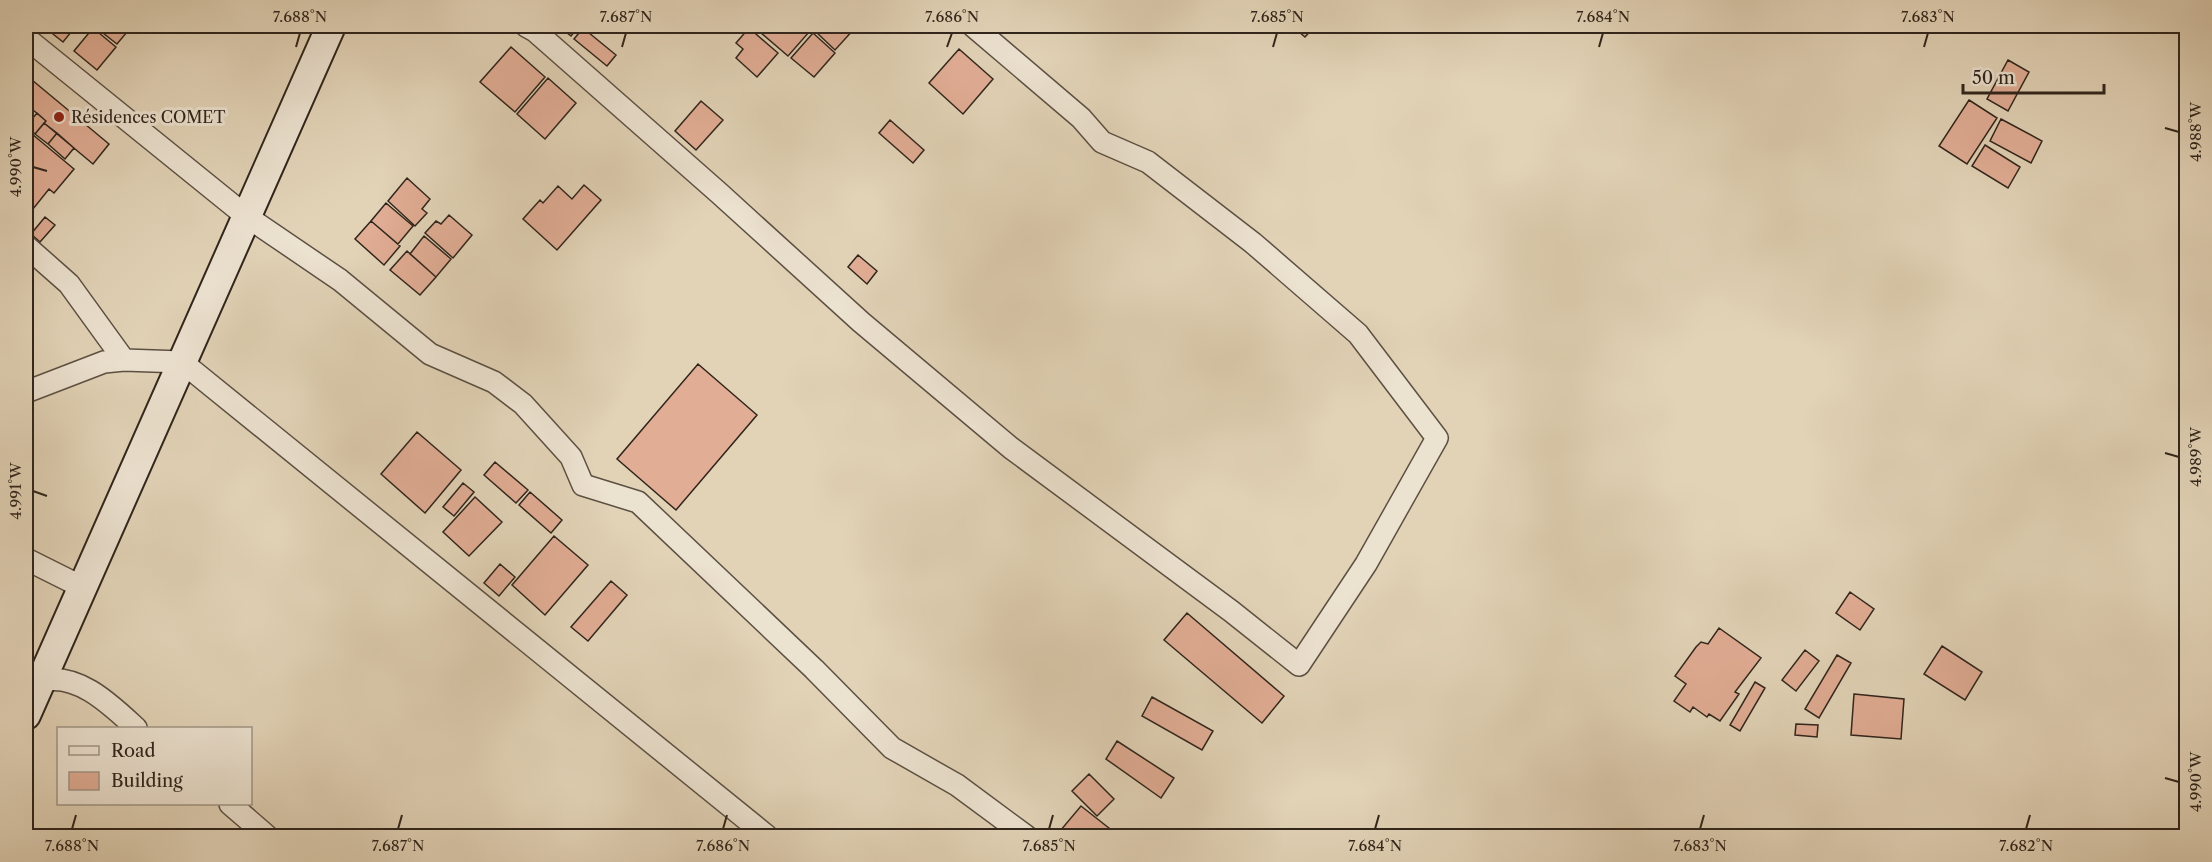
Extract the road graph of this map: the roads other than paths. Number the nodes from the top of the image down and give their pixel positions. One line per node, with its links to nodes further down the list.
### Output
1 (331, 26): 5 (street)
2 (526, 26): 3 (street)
3 (973, 26)
4 (26, 38): 5 (street)
5 (246, 216): 8 (street); 18 (street)
6 (26, 246): 7 (street)
7 (124, 360): 8 (street); 9 (street)
8 (182, 362): 11 (street); 17 (street)
9 (26, 392)
10 (26, 559): 11 (street)
11 (82, 587): 12 (street)
12 (41, 681): 13 (street); 14 (street)
13 (26, 715)
14 (134, 727)
15 (231, 805): 16 (street)
16 (267, 837)
17 (767, 837)
18 (1026, 837)

